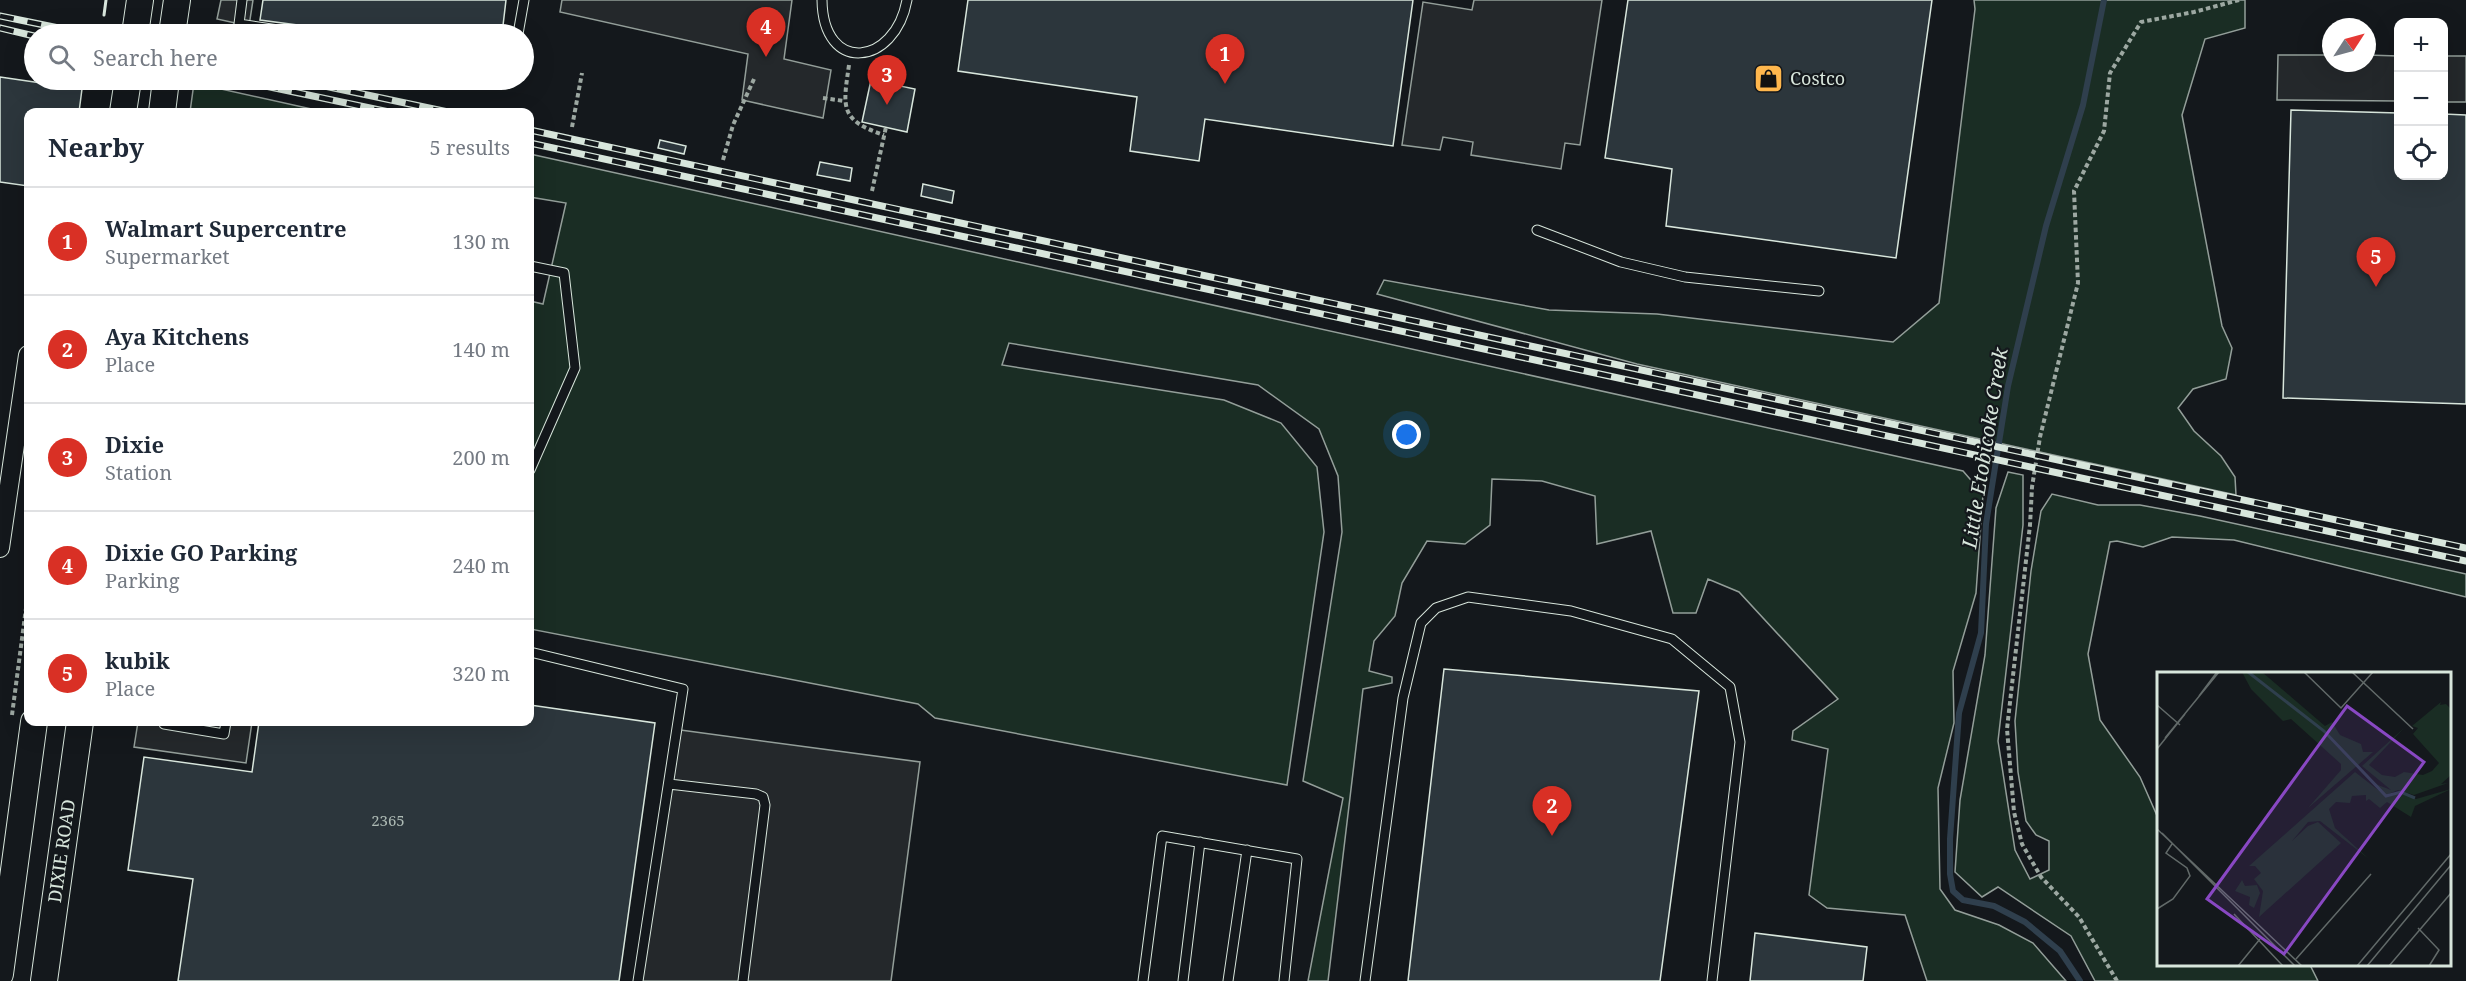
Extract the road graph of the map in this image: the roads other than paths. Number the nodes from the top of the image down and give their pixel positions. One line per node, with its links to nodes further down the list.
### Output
1 (140, 0): 7 (main road)
2 (177, 0): 8 (main road)
3 (242, 0): 9 (lane)
4 (524, 0): 10 (lane)
5 (822, 0): 6 (lane)
6 (907, 0)
7 (136, 24)
8 (173, 24)
9 (239, 24)
10 (520, 24)
11 (126, 90): 13 (main road)
12 (165, 90): 14 (main road)
13 (124, 108)
14 (162, 108)
15 (1537, 230): 17 (lane)
16 (534, 267): 19 (lane)
17 (1819, 291)
18 (24, 383): 20 (street)
19 (534, 461)
20 (0, 548)
21 (534, 653): 26 (lane)
22 (22, 720): 29 (main road)
23 (79, 726): 30 (main road, DIXIE ROAD)
24 (176, 726): 25 (lane)
25 (225, 726)
26 (669, 784): 31 (lane); 32 (lane)
27 (1200, 842): 28 (lane); 33 (lane); 34 (lane)
28 (1247, 850): 35 (lane); 36 (lane)
29 (0, 974)
30 (44, 981)
31 (638, 981)
32 (743, 981)
33 (1143, 981)
34 (1183, 981)
35 (1228, 981)
36 (1284, 981)
37 (1365, 981): 38 (lane)
38 (1712, 981)

